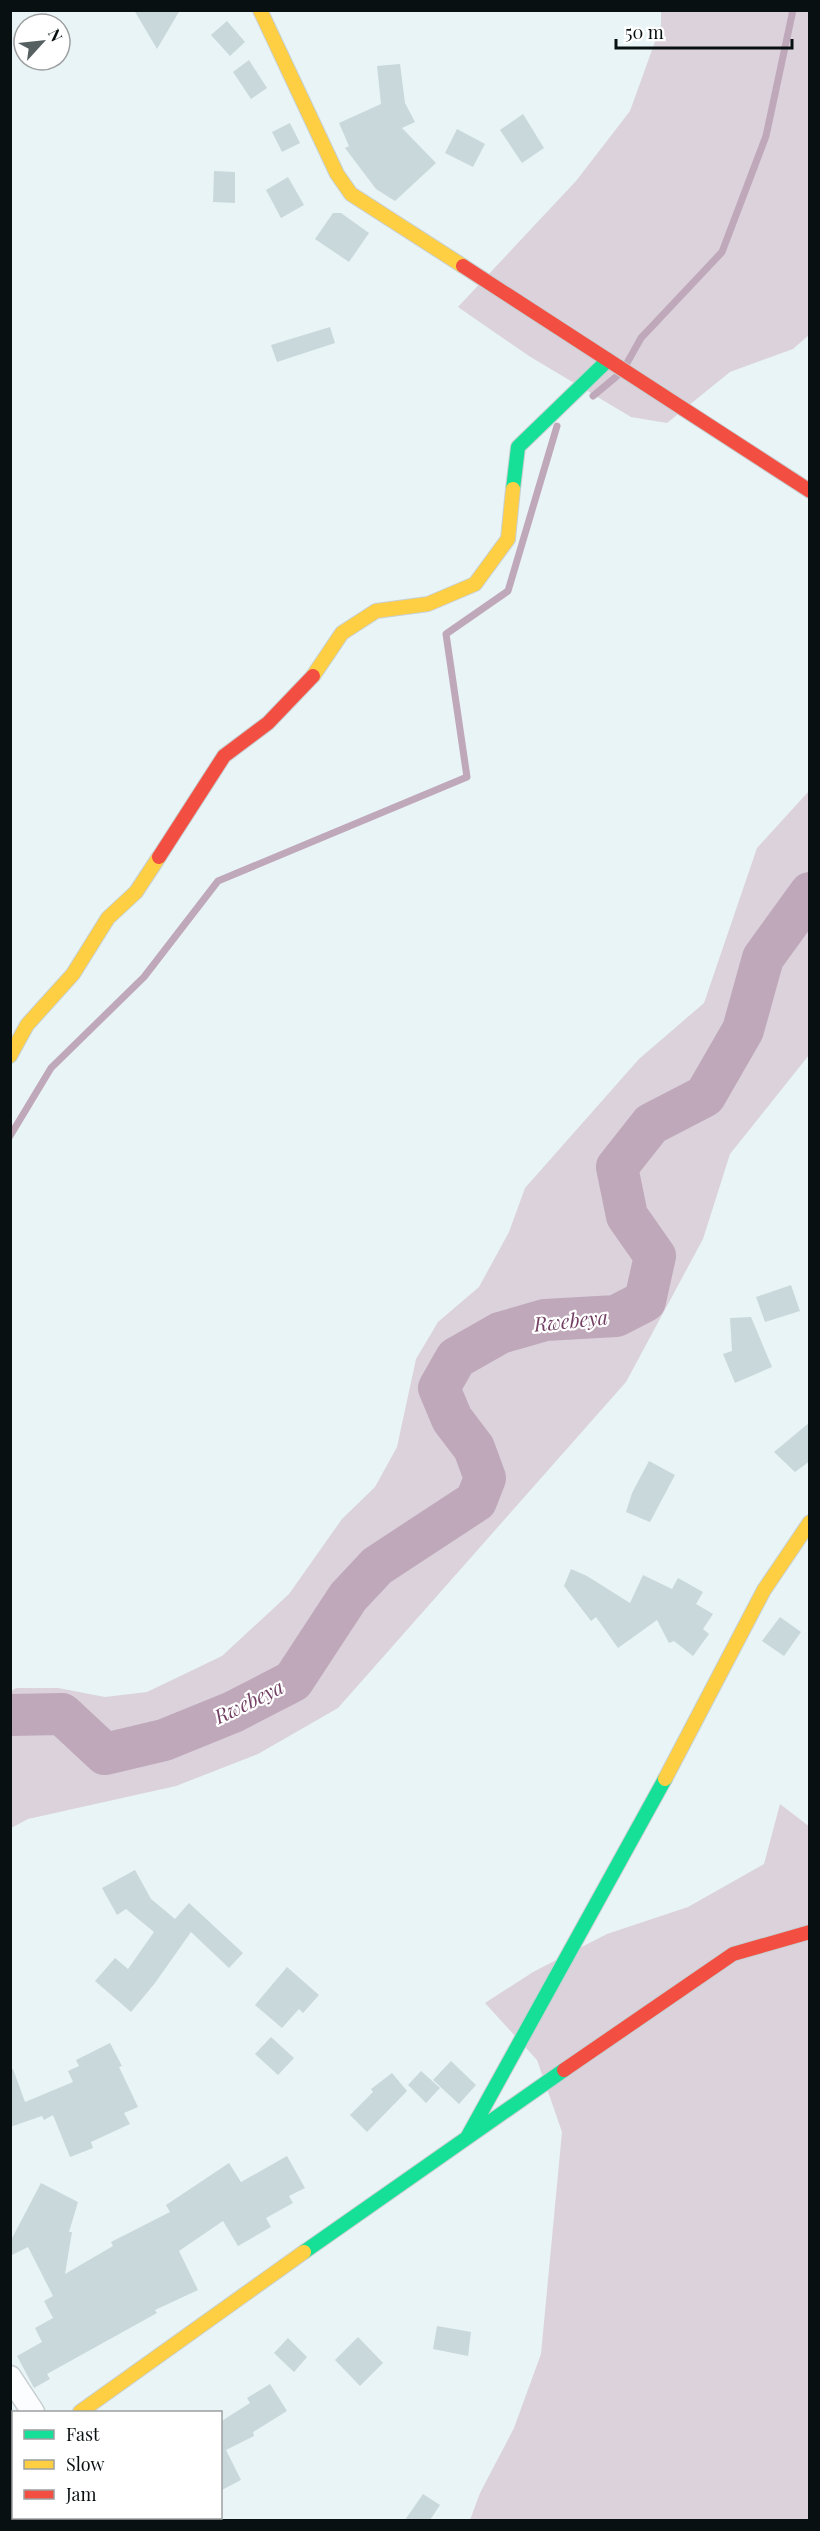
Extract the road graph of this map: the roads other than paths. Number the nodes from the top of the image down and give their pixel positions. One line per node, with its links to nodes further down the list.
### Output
1 (260, 10): 2 (street)
2 (608, 360): 3 (street); 4 (street)
3 (810, 491)
4 (10, 1056)
5 (810, 1522): 7 (street)
6 (810, 1932): 7 (street)
7 (468, 2136): 9 (street)
8 (10, 2377): 10 (street)
9 (88, 2410)
10 (32, 2411)

